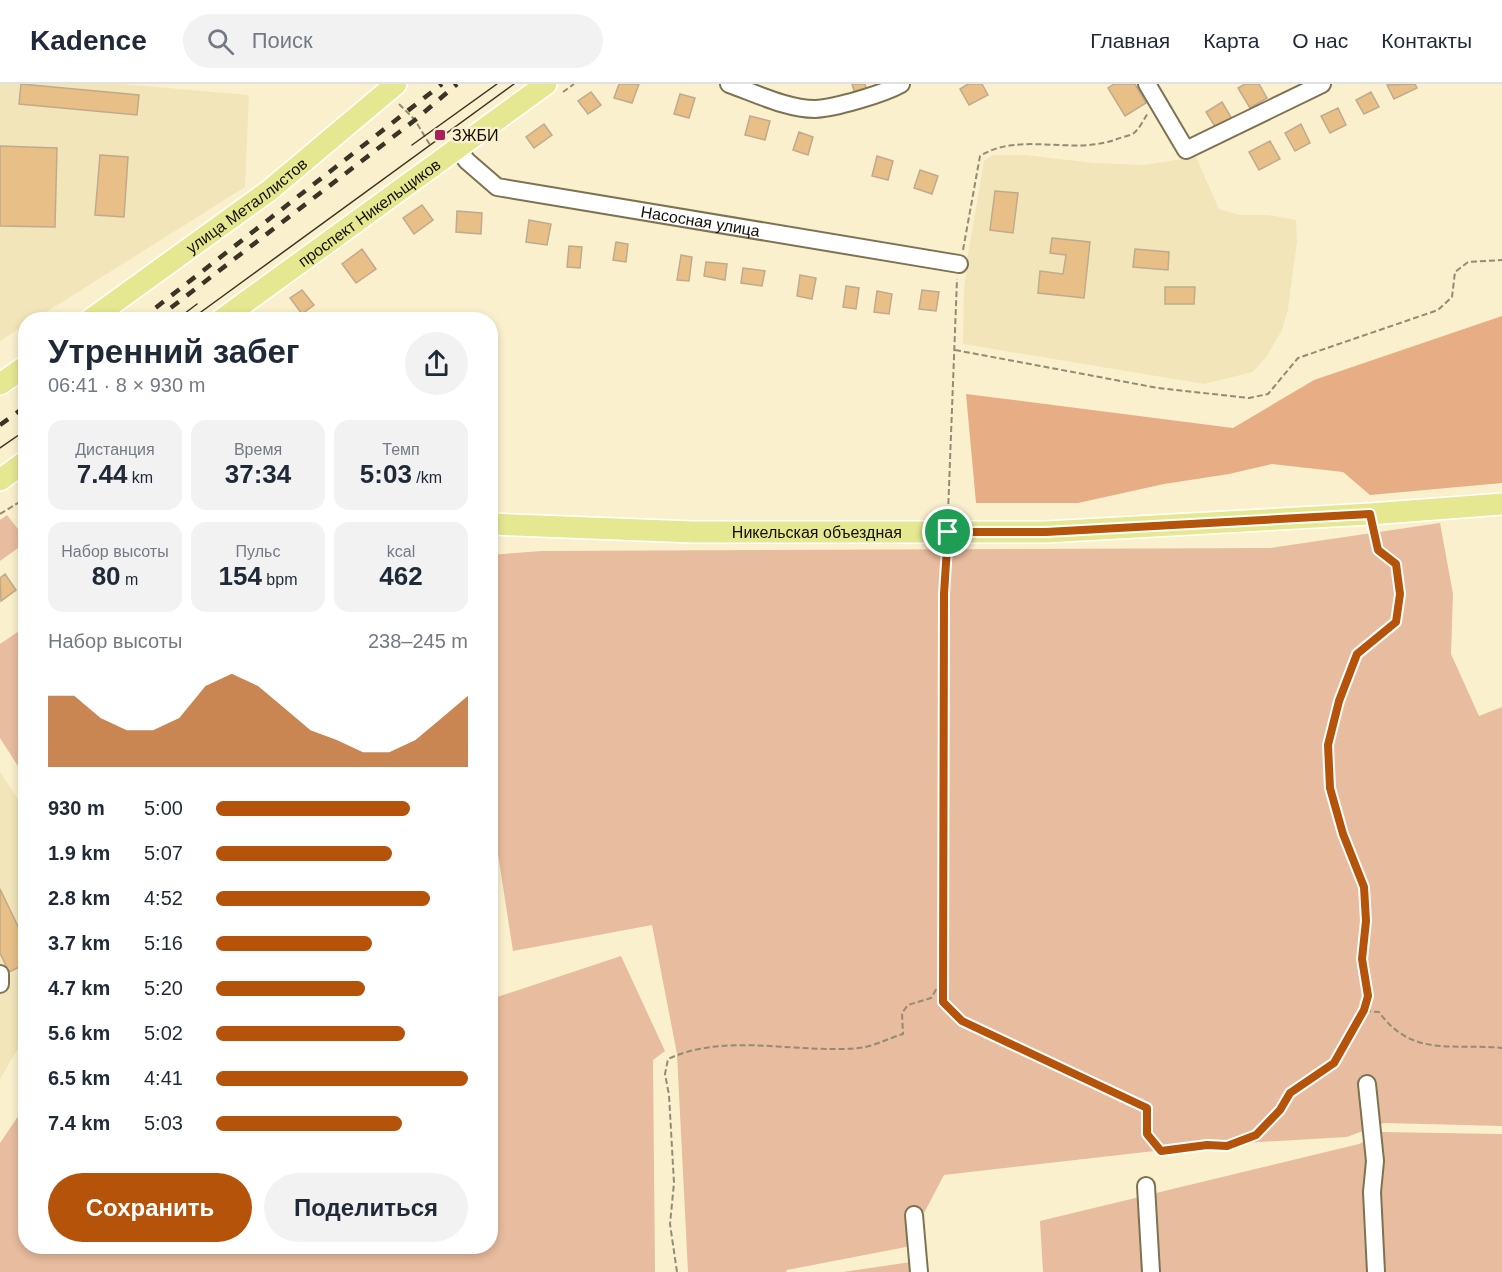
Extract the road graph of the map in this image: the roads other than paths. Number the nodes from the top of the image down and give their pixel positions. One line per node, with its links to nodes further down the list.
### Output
1 (546, 84): 7 (main road, проспект Никельщиков)
2 (729, 84): 3 (street)
3 (901, 84)
4 (1322, 84): 6 (street)
5 (391, 88): 9 (main road, улица Металлистов)
6 (1150, 89)
7 (450, 155): 8 (street, Насосная улица); 10 (main road, проспект Никельщиков)
8 (959, 264)
9 (101, 312)
10 (232, 312)
11 (18, 372): 12 (main road)
12 (0, 384)
13 (18, 467): 14 (main road)
14 (0, 480)
15 (1502, 504): 16 (main road, Никельская объездная)
16 (498, 524)
17 (0, 974): 18 (street)
18 (0, 984)
19 (1367, 1084): 24 (street)
20 (1146, 1186): 23 (street)
21 (914, 1215): 22 (street)
22 (919, 1272)
23 (1151, 1272)
24 (1376, 1272)

